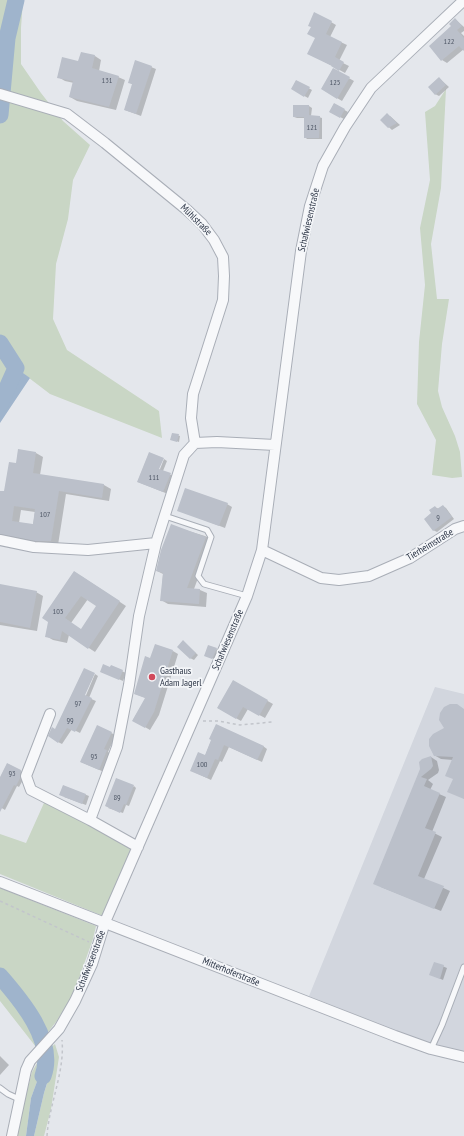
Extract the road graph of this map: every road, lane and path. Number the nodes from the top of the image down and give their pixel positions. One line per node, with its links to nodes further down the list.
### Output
1 (464, 0): 4 (street, Schafwiesenstraße)
2 (4, 95): 3 (street, Mühlstraße)
3 (195, 443): 4 (street); 5 (street)
4 (275, 445): 9 (street, Schafwiesenstraße)
5 (165, 516): 8 (street); 10 (lane)
6 (464, 526): 9 (street, Tierheimstraße)
7 (0, 540): 8 (street)
8 (156, 543): 14 (street)
9 (262, 550): 10 (street, Schafwiesenstraße)
10 (247, 596): 12 (street, Schafwiesenstraße)
11 (50, 714): 14 (street)
12 (193, 721): 13 (path); 15 (street, Schafwiesenstraße)
13 (272, 722)
14 (90, 820): 15 (street)
15 (138, 847): 18 (street, Schafwiesenstraße)
16 (0, 882): 18 (street, Mitterhoferstraße)
17 (0, 901): 19 (path)
18 (106, 922): 19 (street, Schafwiesenstraße); 22 (street, Mitterhoferstraße)
19 (97, 945): 21 (street, Schafwiesenstraße)
20 (464, 967): 22 (lane)
21 (59, 1029): 25 (street, Schafwiesenstraße); 27 (path)
22 (431, 1049): 23 (street, Mitterhoferstraße)
23 (464, 1057)
24 (0, 1088): 25 (lane)
25 (19, 1099): 26 (street, Schafwiesenstraße)
26 (12, 1136)
27 (47, 1136)

